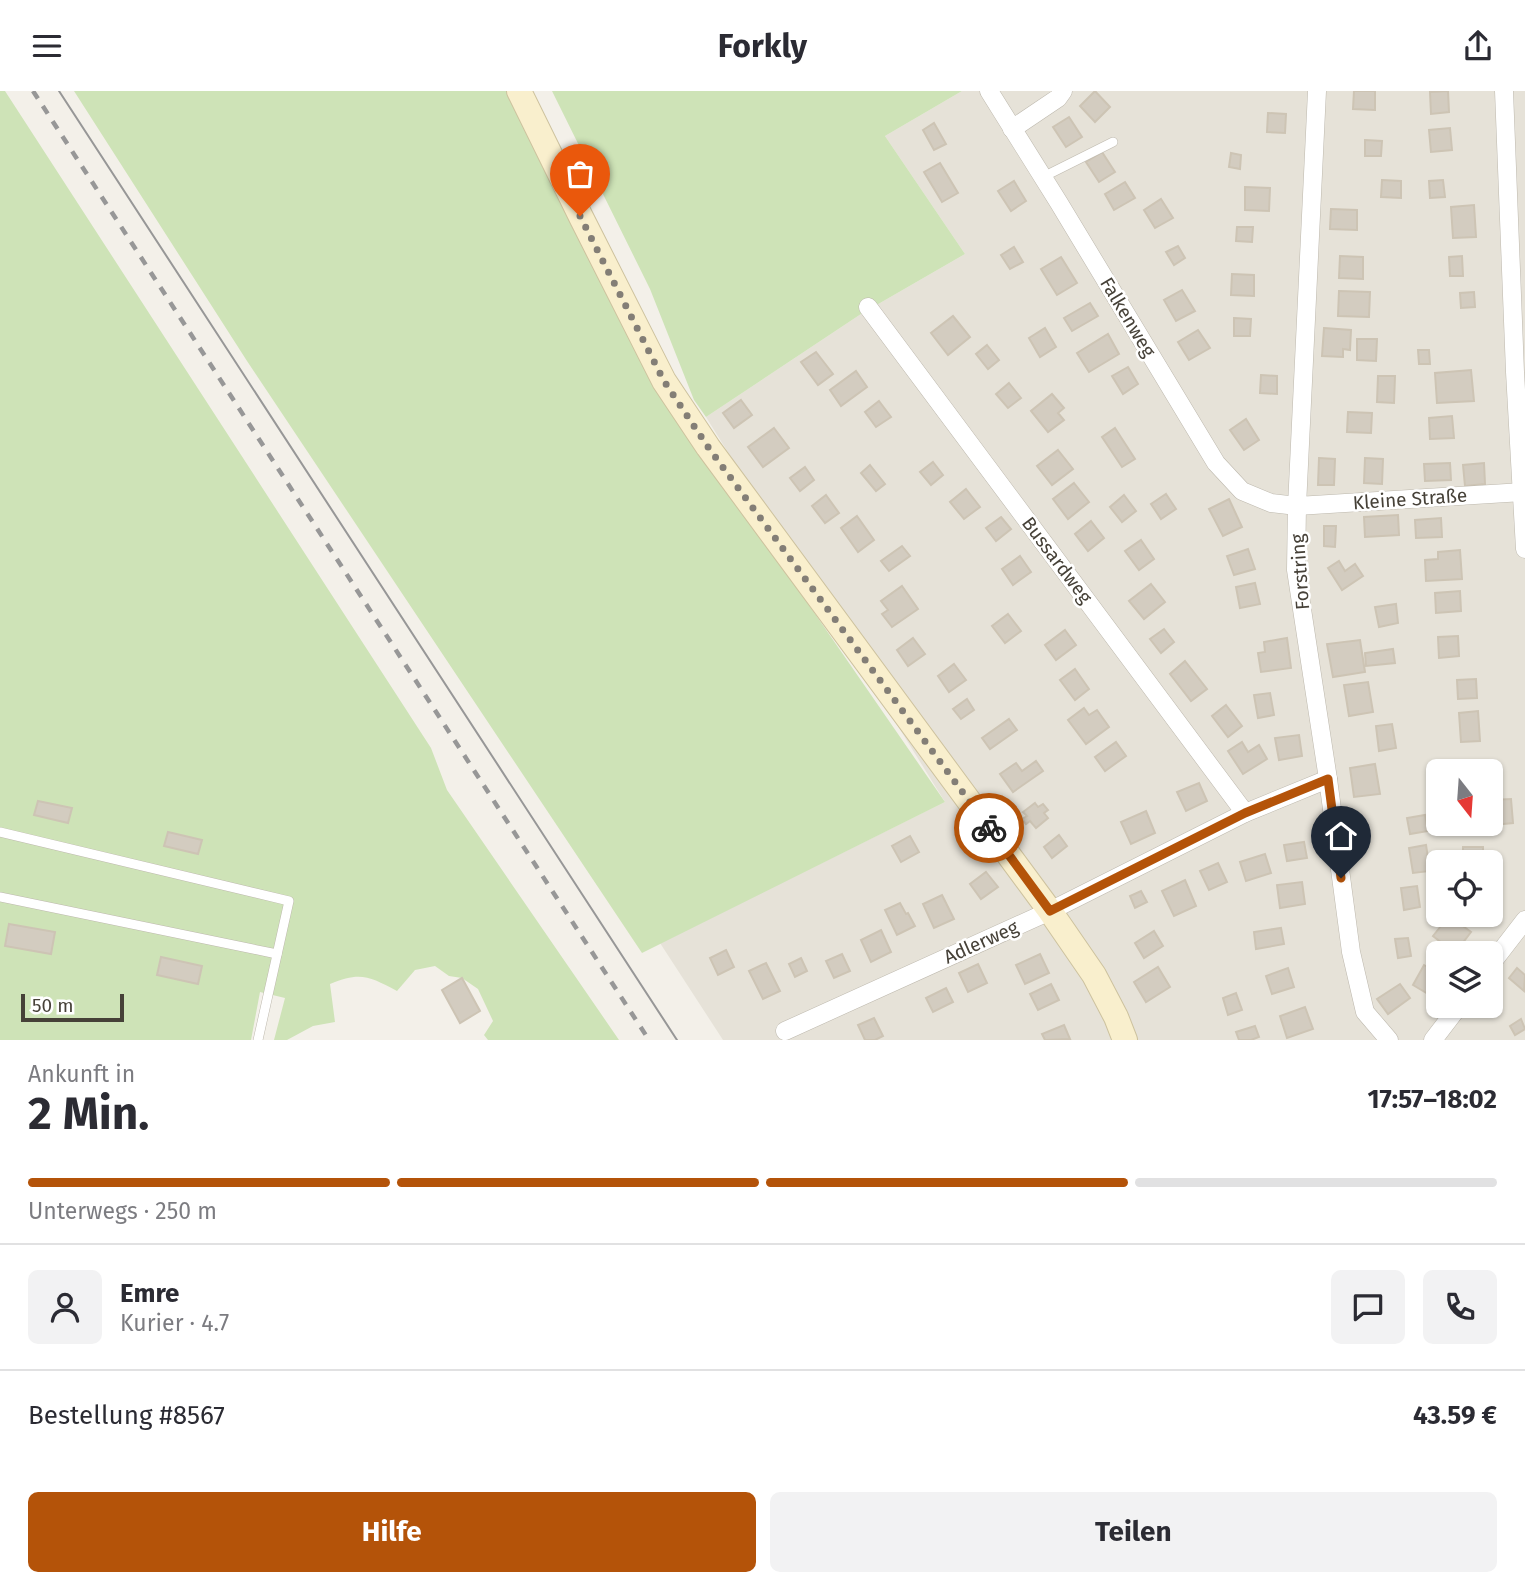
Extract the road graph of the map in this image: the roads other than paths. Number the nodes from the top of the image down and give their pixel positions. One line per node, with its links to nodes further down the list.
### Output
1 (519, 91): 18 (street)
2 (989, 91): 6 (street, Falkenweg)
3 (1063, 91): 6 (street)
4 (1317, 91): 12 (street, Forstring)
5 (1504, 91): 10 (street)
6 (1012, 129): 8 (street, Falkenweg)
7 (1113, 142): 8 (lane)
8 (1043, 177): 12 (street, Falkenweg)
9 (868, 307): 15 (street, Bussardweg)
10 (1520, 370): 11 (street)
11 (1523, 492): 12 (street, Kleine Straße); 13 (street)
12 (1297, 506): 14 (street, Forstring)
13 (1525, 549)
14 (1328, 779): 15 (street, Adlerweg); 26 (street, Forstring)
15 (1245, 813): 18 (street, Adlerweg)
16 (0, 832): 24 (lane)
17 (0, 897): 21 (lane)
18 (1050, 911): 23 (street, Adlerweg); 25 (street)
19 (1525, 920): 20 (street)
20 (1503, 948)
21 (276, 954)
22 (1450, 1018): 27 (street)
23 (785, 1031)
24 (258, 1040)
25 (1125, 1040)
26 (1389, 1040)
27 (1433, 1040)

